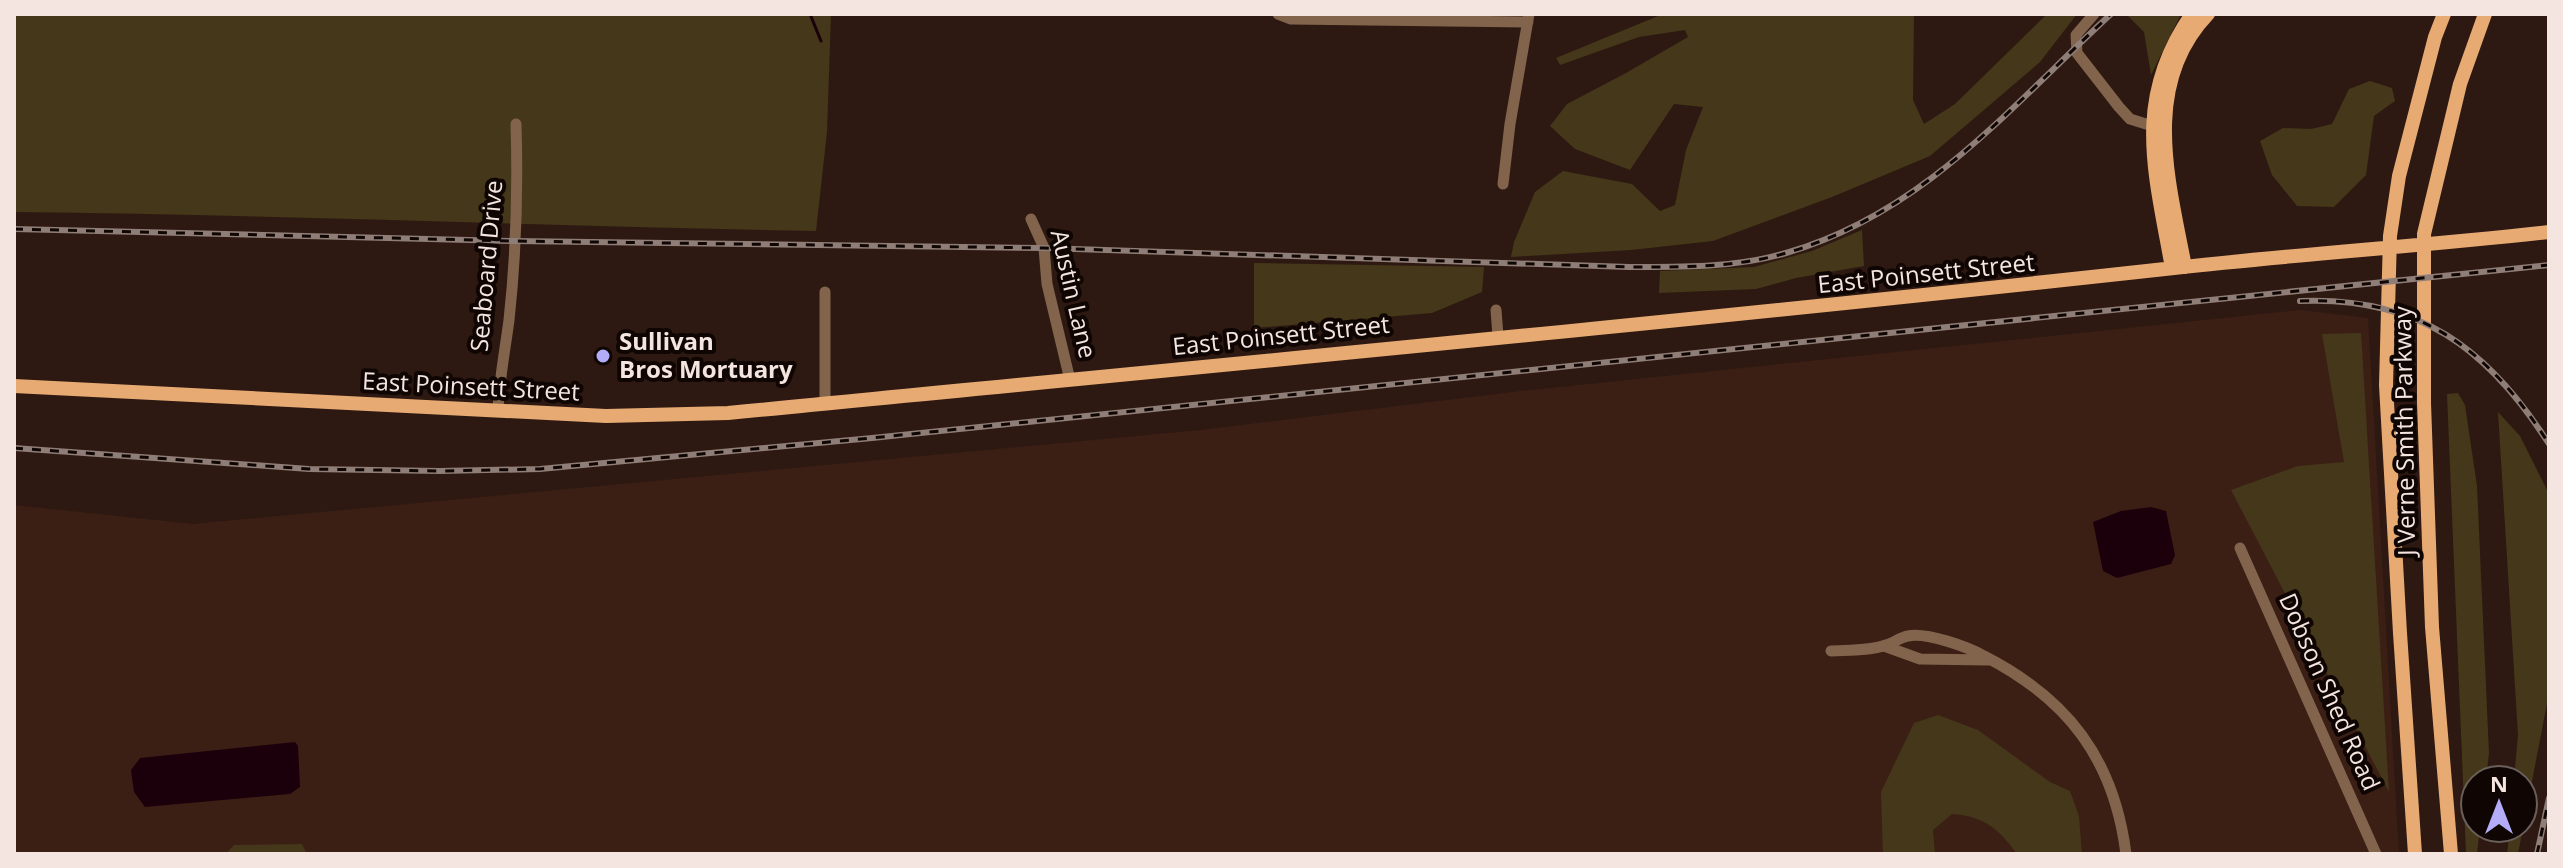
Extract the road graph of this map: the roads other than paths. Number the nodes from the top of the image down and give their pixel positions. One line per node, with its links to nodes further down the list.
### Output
1 (1278, 14): 7 (street)
2 (2094, 14): 10 (street)
3 (2192, 14): 10 (main road)
4 (2208, 14): 10 (main road)
5 (2444, 14): 28 (main road, J Verne Smith Parkway)
6 (2485, 14): 29 (main road, J Verne Smith Parkway)
7 (1382, 17): 8 (street)
8 (1528, 18): 11 (street)
9 (516, 124): 21 (street, Seaboard Drive)
10 (2158, 128): 14 (main road)
11 (1503, 184)
12 (1031, 219): 18 (street, Austin Lane)
13 (2549, 232): 14 (main road, East Poinsett Street)
14 (2178, 267): 17 (main road, East Poinsett Street)
15 (825, 292): 20 (street)
16 (1496, 310): 17 (street)
17 (1498, 336): 18 (main road, East Poinsett Street)
18 (1070, 380): 20 (main road, East Poinsett Street)
19 (14, 386): 21 (main road, East Poinsett Street)
20 (825, 404): 21 (main road, East Poinsett Street)
21 (498, 411)
22 (2240, 548): 27 (street, Dobson Shed Road)
23 (1884, 646): 24 (street); 25 (street); 25 (street)
24 (1831, 651)
25 (1993, 660): 26 (street)
26 (2126, 854)
27 (2376, 854)
28 (2415, 854)
29 (2451, 854)

